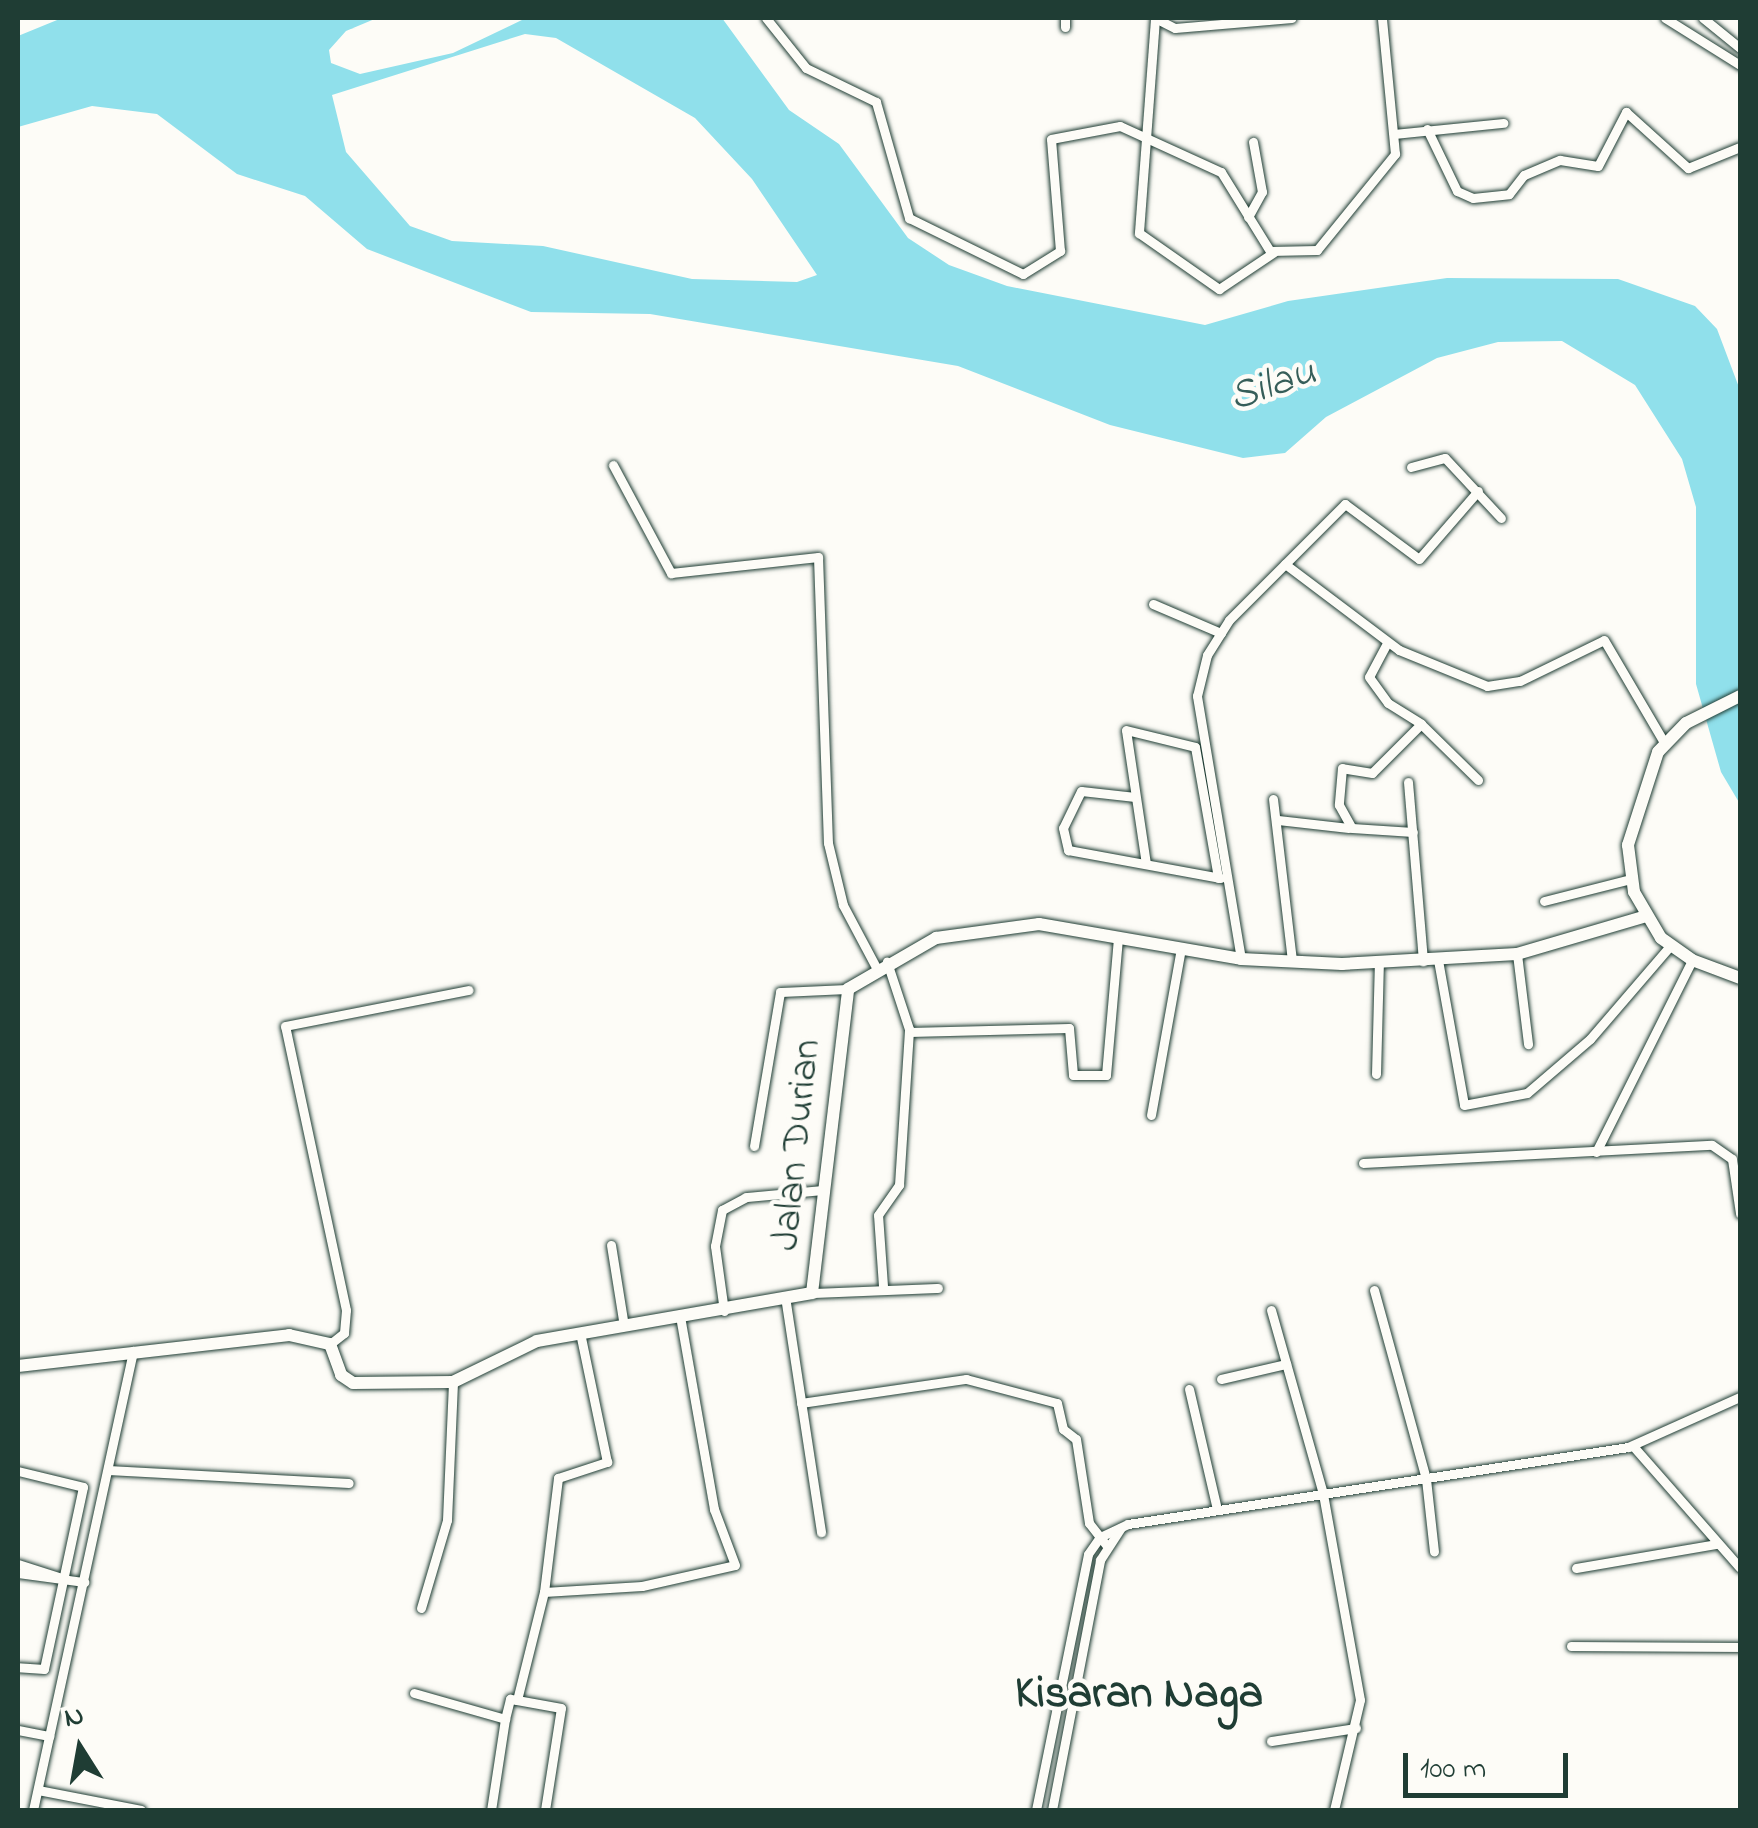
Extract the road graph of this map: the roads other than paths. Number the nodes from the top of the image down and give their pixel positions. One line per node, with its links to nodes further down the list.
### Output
1 (766, 18): 13 (street)
2 (1155, 18): 8 (street); 13 (street)
3 (1270, 18): 4 (street); 8 (street)
4 (1292, 18)
5 (1382, 18): 14 (street)
6 (1665, 18): 10 (street)
7 (1703, 18): 9 (street)
8 (1215, 21)
9 (1740, 48)
10 (1740, 65)
11 (1503, 123): 12 (street)
12 (1427, 129): 14 (street); 16 (street)
13 (1142, 134): 17 (street); 18 (street)
14 (1394, 134): 18 (street)
15 (1253, 142): 17 (street)
16 (1740, 147)
17 (1248, 217): 18 (street)
18 (1274, 252)
19 (613, 465): 51 (street)
20 (1410, 467): 21 (street)
21 (1478, 491): 22 (street); 23 (street)
22 (1501, 518)
23 (1285, 564): 25 (street); 26 (street)
24 (1153, 604): 25 (street)
25 (1220, 634): 38 (street)
26 (1387, 643): 28 (street); 29 (street)
27 (1740, 696): 29 (street)
28 (1421, 724): 30 (street); 35 (street)
29 (1665, 744): 39 (street)
30 (1478, 780)
31 (1408, 782): 36 (street)
32 (1135, 797): 37 (street); 37 (street); 38 (street)
33 (1273, 798): 34 (street)
34 (1278, 820): 35 (street); 49 (street)
35 (1352, 828): 36 (street)
36 (1412, 832): 47 (street)
37 (1146, 864): 38 (street)
38 (1222, 878): 46 (street)
39 (1630, 879): 40 (street); 41 (street)
40 (1544, 901)
41 (1646, 916): 43 (street); 45 (street, Jalan Durian)
42 (1118, 938): 44 (street, Jalan Durian); 51 (street, Jalan Durian); 55 (street)
43 (1669, 946): 47 (street); 48 (street)
44 (1181, 949): 46 (street, Jalan Durian); 58 (street)
45 (1518, 954): 47 (street, Jalan Durian); 56 (street)
46 (1241, 959): 49 (street, Jalan Durian)
47 (1431, 960): 50 (street, Jalan Durian)
48 (1692, 960): 52 (street); 60 (street)
49 (1292, 961): 50 (street, Jalan Durian)
50 (1379, 962): 57 (street)
51 (882, 964): 53 (street, Jalan Durian); 55 (street)
52 (1740, 978)
53 (848, 989): 59 (street); 62 (street, Jalan Durian)
54 (469, 990): 75 (street)
55 (909, 1032): 65 (street)
56 (1528, 1044)
57 (1376, 1074)
58 (1150, 1115)
59 (754, 1146)
60 (1596, 1152): 61 (street); 63 (street)
61 (1363, 1163)
62 (821, 1190): 68 (street, Jalan Durian); 71 (street)
63 (1740, 1213)
64 (610, 1245): 73 (street)
65 (882, 1286): 66 (street); 68 (street)
66 (938, 1288)
67 (1374, 1290): 87 (street)
68 (812, 1292): 69 (street, Jalan Durian)
69 (786, 1303): 71 (street, Jalan Durian); 83 (street)
70 (1271, 1310): 77 (street)
71 (724, 1311): 72 (street, Jalan Durian)
72 (680, 1317): 73 (street, Jalan Durian); 101 (street)
73 (624, 1326): 74 (street, Jalan Durian)
74 (580, 1333): 80 (street, Jalan Durian); 101 (street)
75 (330, 1344): 76 (street); 80 (street, Jalan Durian)
76 (133, 1351): 78 (street); 85 (street)
77 (1286, 1364): 79 (street); 89 (street)
78 (18, 1366)
79 (1221, 1379)
80 (452, 1382): 102 (street)
81 (1189, 1389): 90 (street)
82 (1739, 1400): 84 (street)
83 (801, 1403): 91 (street); 92 (street)
84 (1634, 1446): 87 (street); 93 (street)
85 (108, 1470): 88 (street); 100 (street)
86 (18, 1471): 99 (street)
87 (1426, 1478): 89 (street); 94 (street)
88 (349, 1483)
89 (1322, 1494): 90 (street); 109 (street)
90 (1217, 1510): 92 (street)
91 (821, 1532)
92 (1103, 1541): 118 (street); 119 (street)
93 (1717, 1544): 96 (street); 97 (street)
94 (1434, 1552)
95 (18, 1564): 99 (street)
96 (1576, 1568)
97 (1740, 1568)
98 (18, 1573): 99 (street)
99 (62, 1578): 100 (street); 105 (street)
100 (84, 1582): 111 (street)
101 (544, 1592): 107 (street)
102 (421, 1608)
103 (1571, 1646): 104 (street)
104 (1740, 1647)
105 (18, 1667)
106 (414, 1693): 108 (street)
107 (517, 1700): 108 (street); 117 (street)
108 (505, 1720): 116 (street)
109 (1356, 1728): 112 (street); 120 (street)
110 (18, 1730): 111 (street)
111 (50, 1736): 113 (street)
112 (1271, 1741)
113 (38, 1790): 114 (street); 115 (street)
114 (33, 1810)
115 (142, 1810)
116 (490, 1810)
117 (546, 1810)
118 (1036, 1810)
119 (1052, 1810)
120 (1334, 1810)

